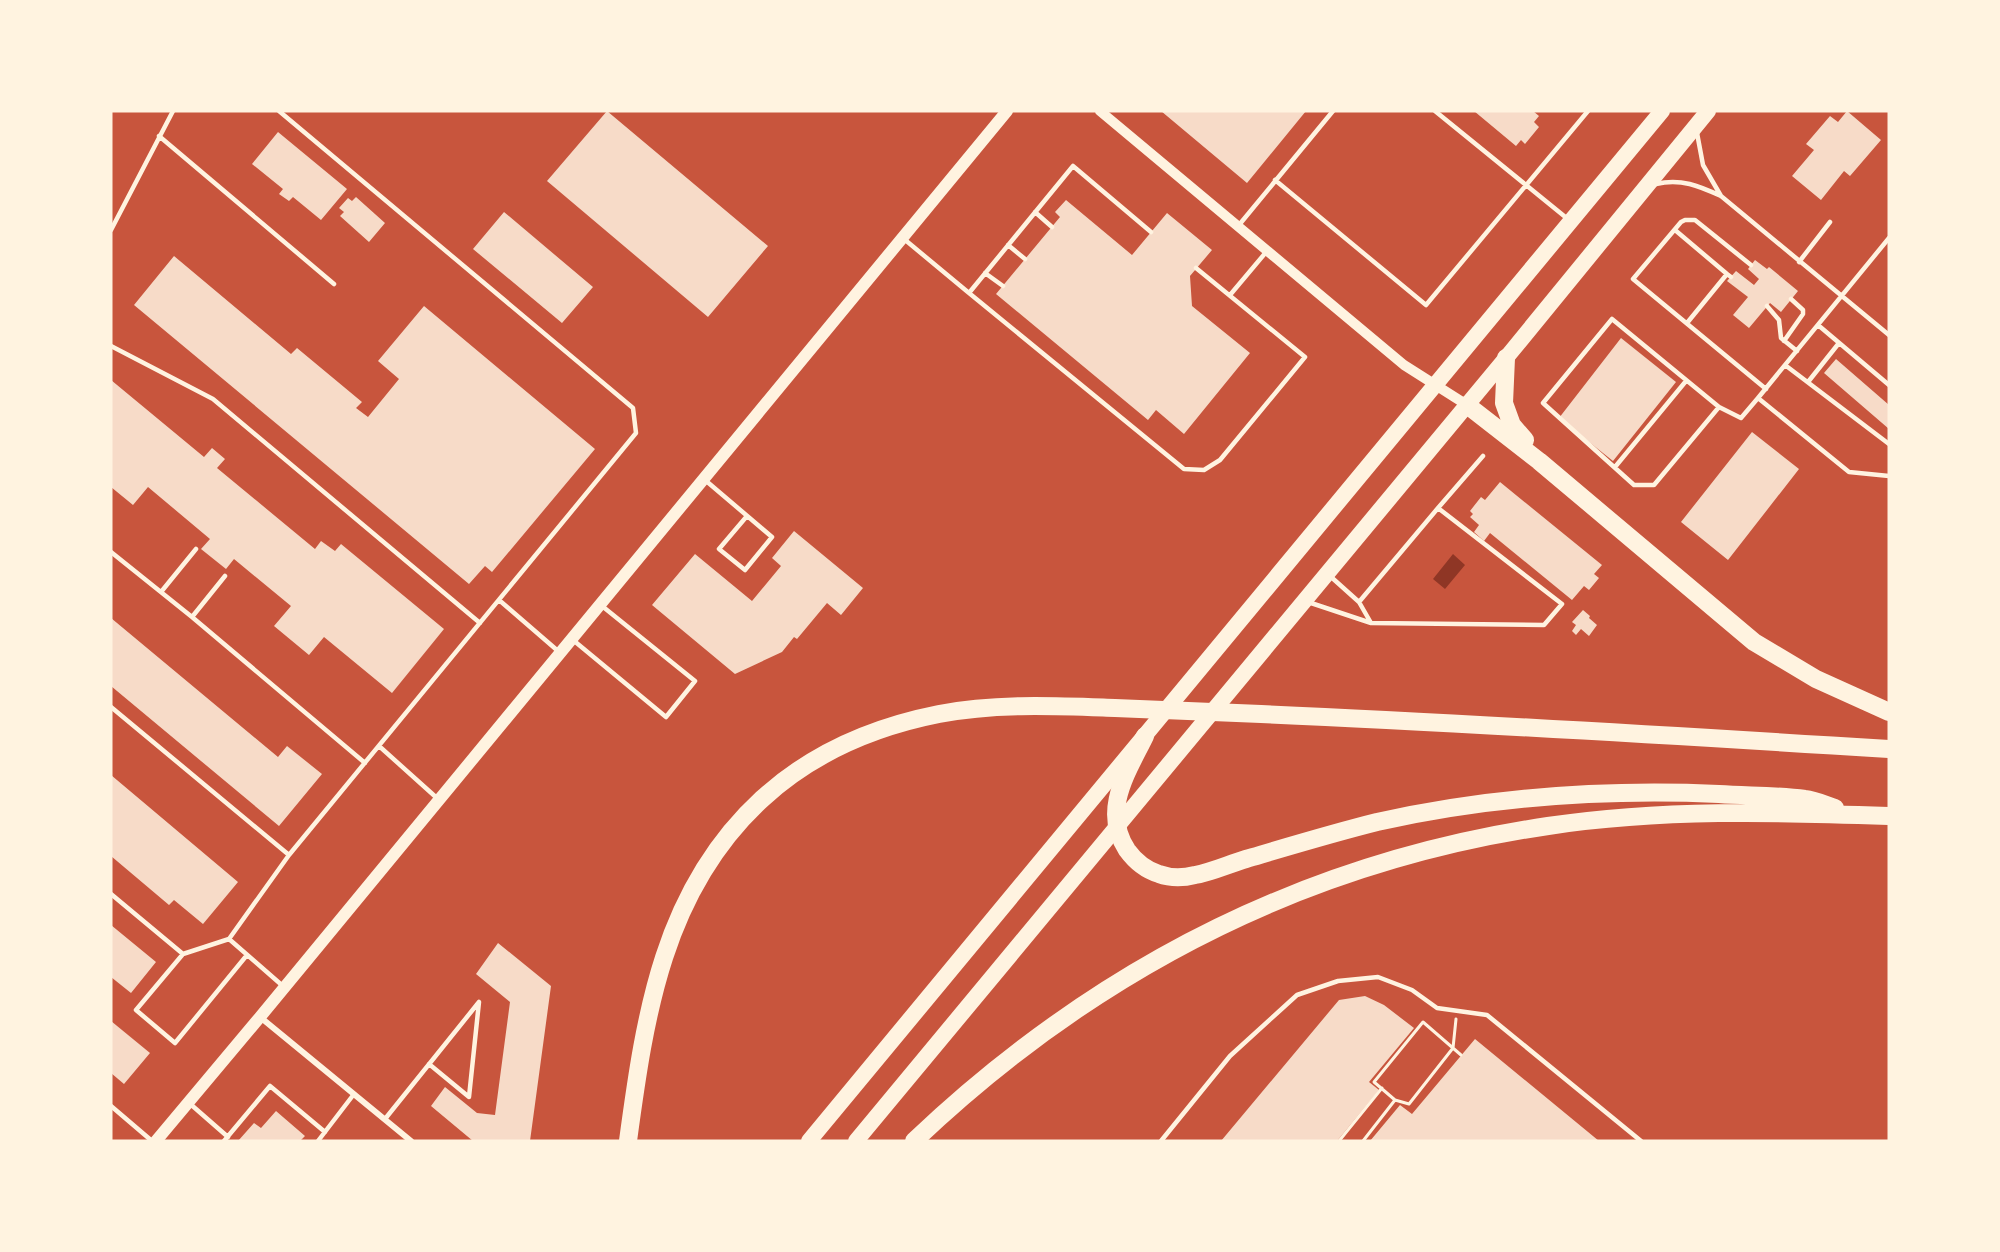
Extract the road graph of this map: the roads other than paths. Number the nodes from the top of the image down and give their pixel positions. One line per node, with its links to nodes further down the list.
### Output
1 (173, 111): 11 (lane)
2 (279, 111): 70 (lane)
3 (1007, 111): 24 (main road)
4 (1100, 111): 19 (street)
5 (1332, 111): 12 (lane)
6 (1588, 111): 13 (lane)
7 (1662, 111): 17 (highway)
8 (1708, 111): 10 (highway)
9 (1437, 112): 13 (lane)
10 (1696, 125): 14 (highway); 15 (lane)
11 (159, 136): 21 (lane); 33 (lane)
12 (1275, 180): 13 (lane); 19 (lane)
13 (1526, 185): 17 (lane)
14 (1645, 187): 15 (lane); 47 (highway)
15 (1721, 196): 29 (lane)
16 (1035, 212): 20 (lane); 23 (lane); 26 (lane)
17 (1571, 221): 51 (highway)
18 (1830, 222): 29 (lane)
19 (1239, 225): 27 (street)
20 (1052, 226)
21 (111, 230)
22 (1674, 230): 30 (lane); 40 (lane); 40 (lane)
23 (1151, 232)
24 (903, 238): 35 (lane); 62 (main road)
25 (1889, 238): 37 (lane)
26 (1008, 245): 28 (lane); 32 (lane)
27 (1267, 250): 36 (lane); 51 (street)
28 (1025, 259)
29 (1799, 262): 37 (lane)
30 (1751, 265)
31 (1196, 268): 36 (lane)
32 (985, 273): 34 (lane); 35 (lane)
33 (334, 284)
34 (1003, 286)
35 (969, 293): 36 (lane)
36 (1230, 296)
37 (1841, 296): 41 (lane); 42 (lane)
38 (1791, 299): 43 (lane)
39 (1767, 306): 43 (lane)
40 (1687, 323): 53 (lane)
41 (1818, 325): 44 (lane); 46 (lane)
42 (1889, 335)
43 (1784, 341): 46 (lane)
44 (1839, 343): 50 (lane); 52 (lane)
45 (111, 346): 75 (lane)
46 (1797, 351): 48 (lane)
47 (1506, 358): 55 (highway); 59 (highway)
48 (1785, 364): 50 (lane); 53 (lane)
49 (1686, 381): 56 (lane); 60 (lane); 60 (lane)
50 (1808, 382): 57 (lane)
51 (1437, 385): 55 (street); 81 (highway)
52 (1889, 385)
53 (1766, 388): 54 (lane)
54 (1758, 398): 56 (lane); 61 (lane)
55 (1467, 405): 59 (highway); 67 (highway)
56 (1719, 407): 60 (lane)
57 (1889, 444)
58 (1483, 456): 63 (lane)
59 (1539, 461): 80 (highway)
60 (1615, 467)
61 (1889, 476)
62 (703, 478): 64 (lane); 73 (main road)
63 (1438, 508): 72 (lane); 76 (lane)
64 (747, 516): 64 (lane)
65 (196, 549): 69 (lane)
66 (111, 552): 69 (lane)
67 (1327, 573): 71 (highway); 72 (lane)
68 (225, 576): 74 (lane)
69 (161, 592): 74 (lane)
70 (499, 600): 75 (lane); 78 (lane)
71 (1305, 601): 76 (lane); 88 (highway)
72 (1359, 602): 76 (lane)
73 (600, 603): 77 (main road); 77 (lane)
74 (192, 617): 84 (lane)
75 (480, 623): 82 (lane)
76 (1371, 623)
77 (571, 638): 78 (main road)
78 (559, 652): 85 (main road)
79 (111, 707): 89 (lane)
80 (1889, 712)
81 (1145, 736): 88 (highway); 107 (highway)
82 (379, 746): 84 (lane); 85 (lane)
83 (1889, 749): 106 (highway)
84 (365, 763): 89 (lane)
85 (438, 799): 94 (main road)
86 (1857, 815): 87 (highway); 88 (highway); 109 (highway)
87 (1889, 816)
88 (1116, 826): 108 (highway)
89 (289, 855): 91 (lane)
90 (111, 894): 92 (lane)
91 (229, 939): 92 (lane); 93 (lane)
92 (183, 954): 93 (lane)
93 (247, 956): 94 (lane)
94 (284, 987): 95 (main road)
95 (260, 1017): 97 (street); 98 (main road)
96 (429, 1064): 96 (lane); 100 (lane)
97 (354, 1094): 100 (street); 101 (lane)
98 (188, 1102): 102 (lane); 103 (main road)
99 (111, 1106): 103 (lane)
100 (385, 1119): 105 (street)
101 (325, 1132): 102 (lane); 104 (lane)
102 (226, 1139)
103 (154, 1141)
104 (318, 1141)
105 (411, 1141)
106 (628, 1141)
107 (809, 1141)
108 (856, 1141)
109 (914, 1141)
110 (1161, 1141): 111 (lane)
111 (1641, 1141)

